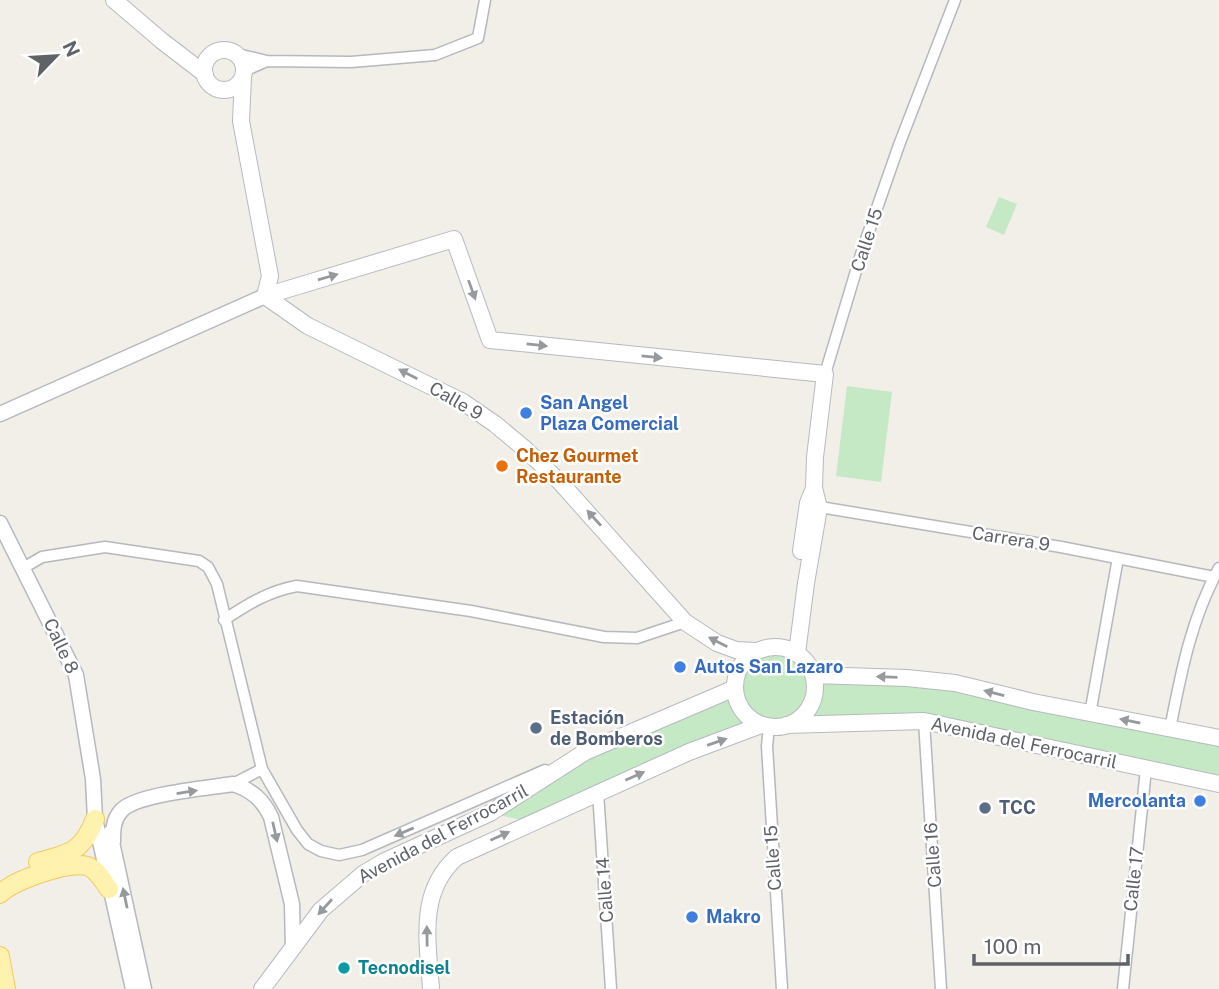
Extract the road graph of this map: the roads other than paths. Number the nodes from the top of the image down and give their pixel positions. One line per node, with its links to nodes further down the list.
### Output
1 (114, 0): 4 (main road)
2 (485, 0): 7 (street)
3 (955, 0): 13 (street, Calle 15)
4 (173, 48): 5 (main road); 8 (main road)
5 (214, 52): 6 (main road); 8 (main road)
6 (237, 54): 7 (street); 9 (main road)
7 (267, 61): 9 (street)
8 (205, 74): 10 (main road)
9 (243, 74): 10 (main road); 11 (main road)
10 (223, 89): 11 (main road)
11 (241, 121): 12 (main road)
12 (265, 296): 13 (main road, one-way to 13); 14 (street); 21 (main road, Calle 9, one-way to 12)
13 (825, 374): 15 (main road, Calle 15)
14 (0, 414)
15 (814, 500): 17 (street, Carrera 9); 22 (main road, Calle 15)
16 (0, 523): 18 (street, Calle 8)
17 (1118, 558): 19 (street, Carrera 9); 26 (street)
18 (23, 568): 20 (street); 35 (street, Calle 8)
19 (1217, 573): 30 (street)
20 (224, 620): 21 (street); 33 (street)
21 (685, 622): 23 (main road, Calle 9, one-way to 21)
22 (792, 650): 23 (main road); 24 (main road)
23 (755, 651): 25 (main road)
24 (813, 675): 26 (main road, one-way to 24); 28 (main road)
25 (735, 688): 29 (main road); 32 (main road, Avenida del Ferrocarril)
26 (1090, 714): 30 (main road, one-way to 26)
27 (924, 721): 28 (main road, Avenida del Ferrocarril); 34 (main road, Avenida del Ferrocarril); 53 (street, Calle 16)
28 (786, 725): 29 (main road)
29 (765, 726): 38 (main road, Avenida del Ferrocarril, one-way to 29); 52 (street, Calle 15)
30 (1170, 729): 31 (main road)
31 (1219, 736)
32 (585, 752): 33 (street, one-way to 33); 44 (main road, Avenida del Ferrocarril, one-way to 44)
33 (262, 769): 36 (street)
34 (1146, 769): 37 (main road, Avenida del Ferrocarril); 54 (street, Calle 17)
35 (93, 779): 39 (street, Calle 8); 40 (street, Calle 8)
36 (233, 784): 40 (street, one-way to 36); 44 (street, one-way to 44)
37 (1219, 784)
38 (598, 792): 50 (main road, Avenida del Ferrocarril, one-way to 38); 51 (street, Calle 14)
39 (95, 819): 41 (main road); 42 (street, Calle 8)
40 (113, 842): 48 (street, Calle 8, one-way to 40)
41 (0, 879)
42 (109, 889): 43 (main road); 47 (street, Calle 8)
43 (0, 894)
44 (293, 948): 49 (main road, Avenida del Ferrocarril)
45 (0, 956): 46 (main road)
46 (6, 989)
47 (133, 989)
48 (144, 989)
49 (262, 989)
50 (430, 989)
51 (611, 989)
52 (782, 989)
53 (941, 989)
54 (1123, 989)

